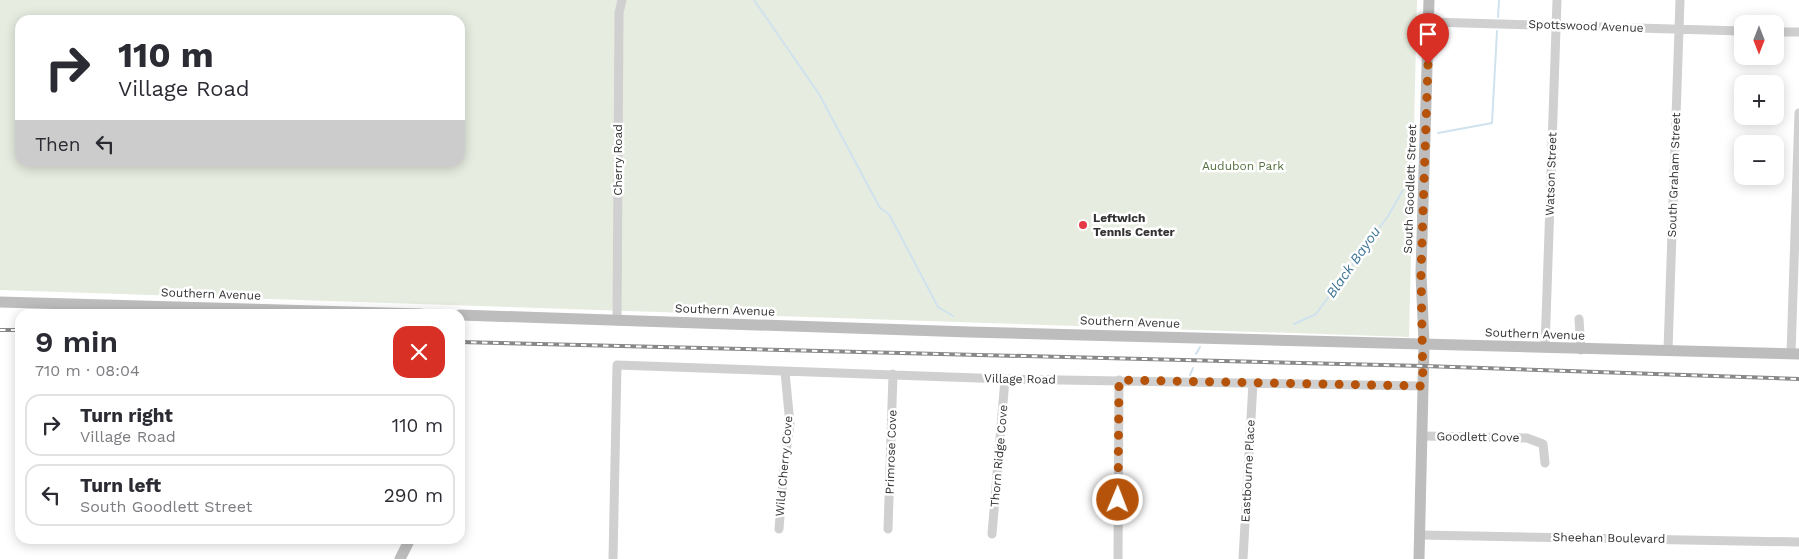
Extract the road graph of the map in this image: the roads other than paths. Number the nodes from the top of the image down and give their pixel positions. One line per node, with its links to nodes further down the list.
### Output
1 (622, 0): 16 (street, Cherry Road)
2 (1430, 0): 5 (street, South Goodlett Street)
3 (1557, 0): 6 (street, Watson Street)
4 (1680, 0): 7 (street, South Graham Street)
5 (1429, 22): 6 (street, Spottswood Avenue); 17 (street, South Goodlett Street)
6 (1556, 25): 7 (street, Spottswood Avenue); 18 (street, Watson Street)
7 (1679, 29): 8 (street, Spottswood Avenue); 20 (street, South Graham Street)
8 (1734, 31)
9 (1784, 32): 10 (street)
10 (1799, 32)
11 (1799, 113): 21 (street)
12 (0, 302): 13 (street, Southern Avenue)
13 (240, 309)
14 (465, 315): 16 (street, Southern Avenue)
15 (1579, 319): 19 (street)
16 (617, 321): 17 (street, Southern Avenue)
17 (1424, 344): 18 (street, Southern Avenue); 27 (street, South Goodlett Street)
18 (1545, 348): 19 (street, Southern Avenue)
19 (1581, 350): 20 (street, Southern Avenue)
20 (1668, 350): 21 (street, Southern Avenue)
21 (1795, 354)
22 (785, 372): 23 (street, Village Road); 30 (street, Wild Cherry Cove); 37 (street, Village Road)
23 (893, 374): 24 (street, Village Road); 31 (street, Primrose Cove)
24 (1005, 379): 25 (street, Village Road); 32 (street, Thorn Ridge Cove)
25 (1119, 380): 26 (street, Village Road); 38 (street)
26 (1253, 383): 27 (street, Village Road); 39 (street, Eastbourne Place)
27 (1423, 386): 28 (street, South Goodlett Street)
28 (1422, 436): 29 (street, Goodlett Cove); 33 (street, South Goodlett Street)
29 (1544, 464)
30 (779, 529)
31 (888, 529)
32 (992, 534)
33 (1420, 534): 34 (street, Sheehan Boulevard); 40 (street, South Goodlett Street)
34 (1799, 542)
35 (408, 544): 36 (street)
36 (400, 559)
37 (613, 559)
38 (1118, 559)
39 (1243, 559)
40 (1419, 559)

